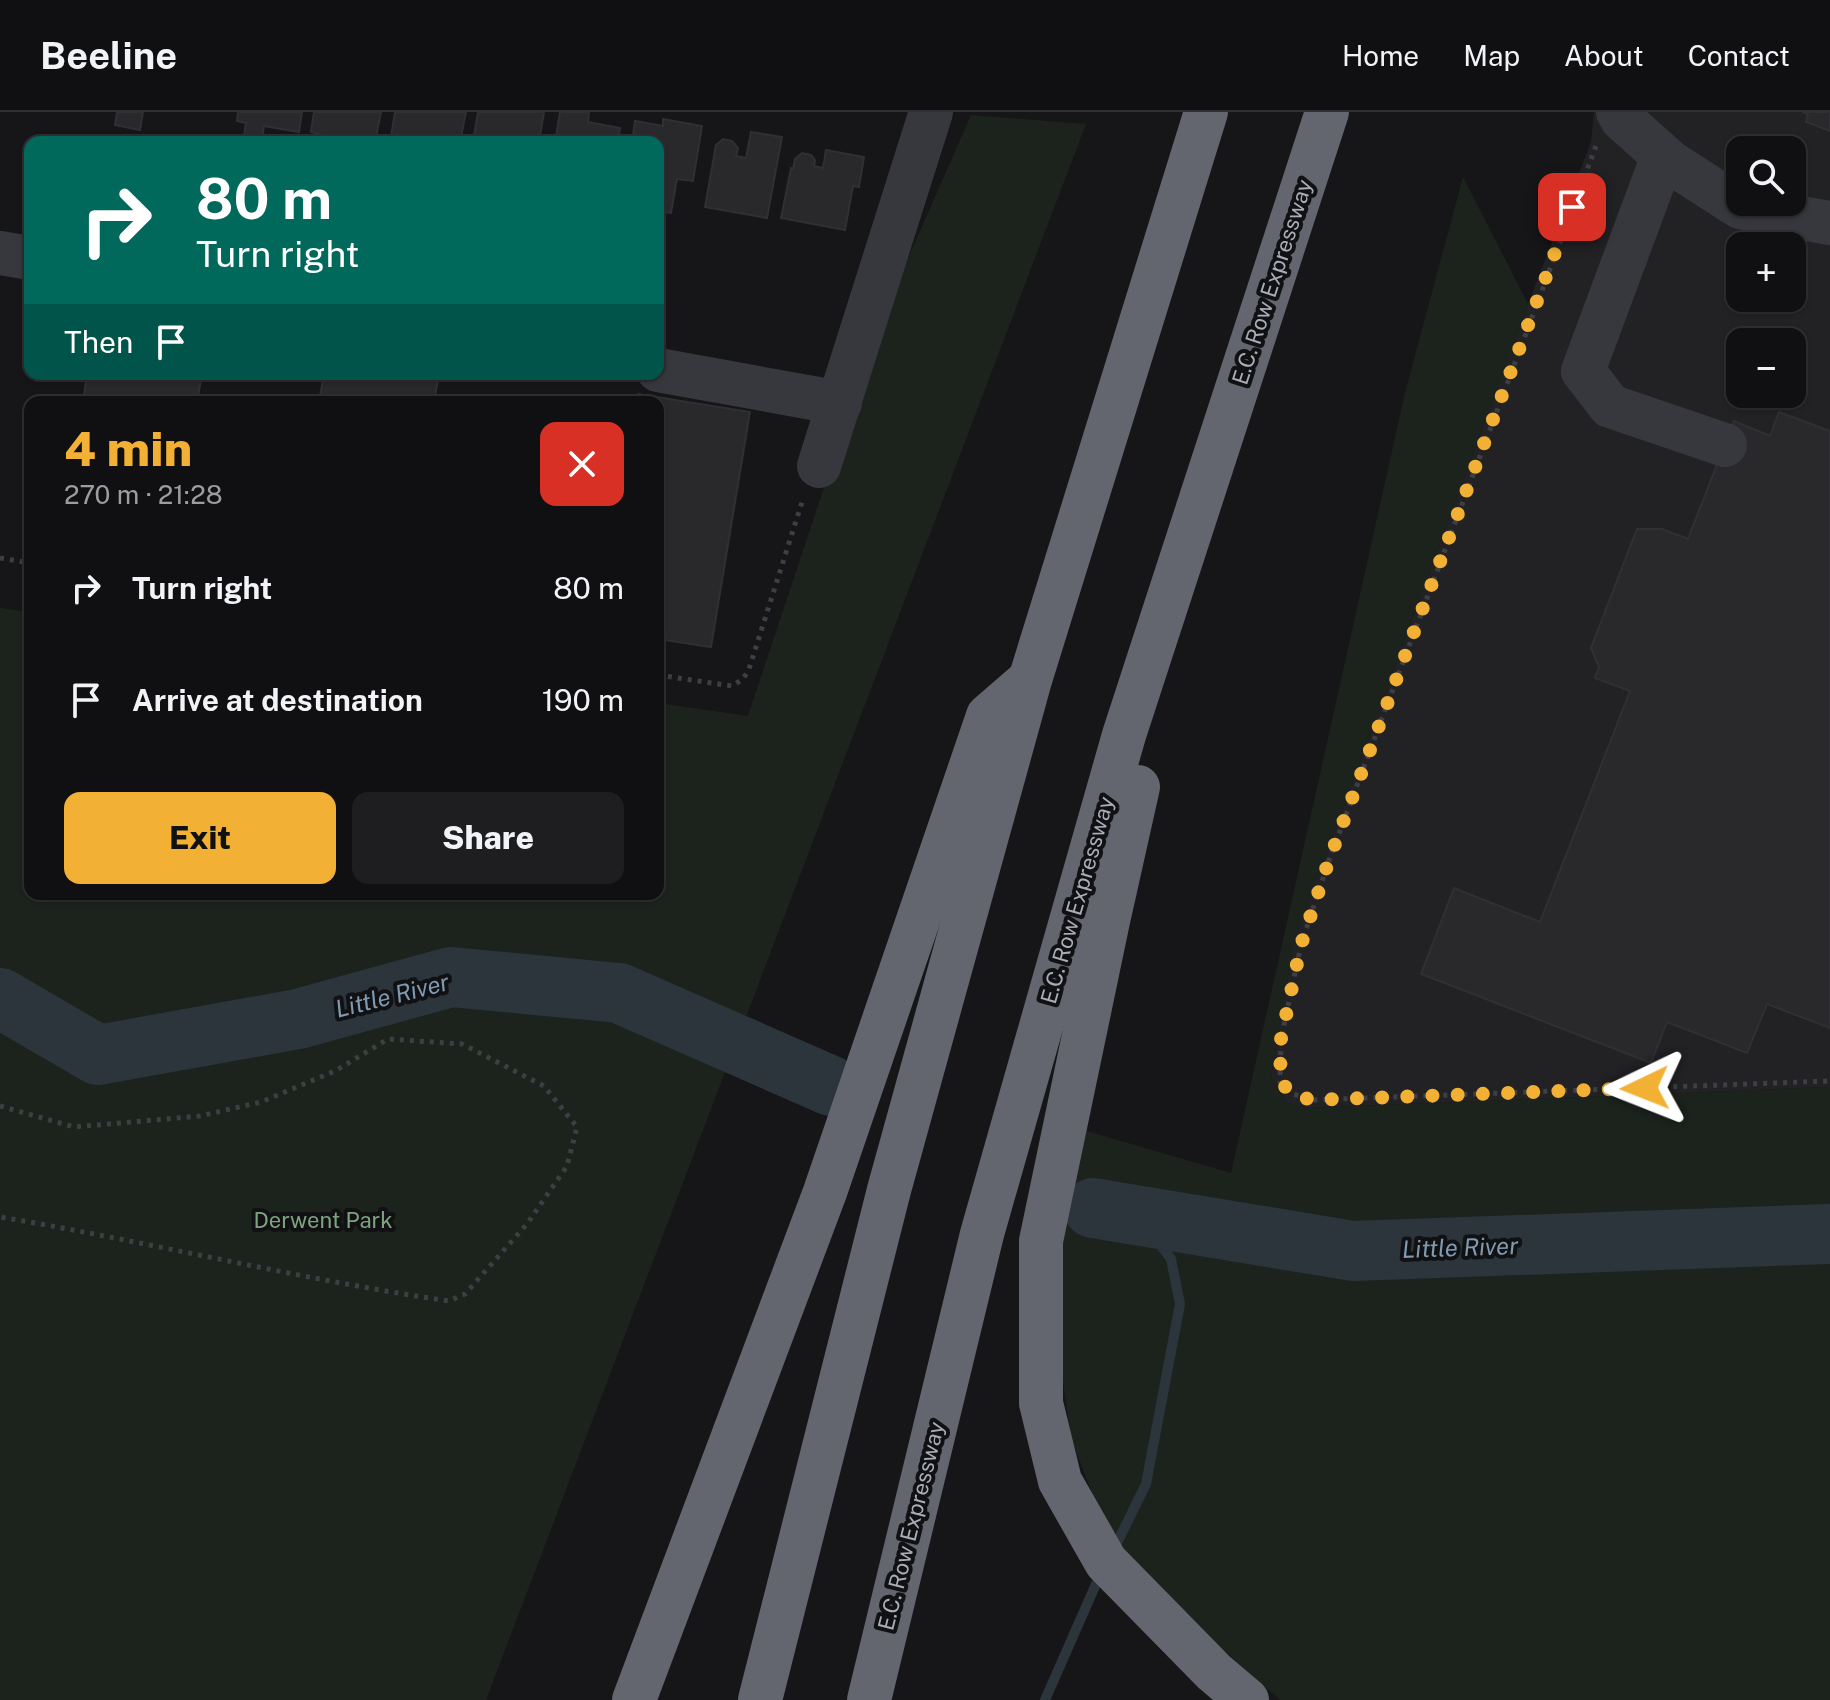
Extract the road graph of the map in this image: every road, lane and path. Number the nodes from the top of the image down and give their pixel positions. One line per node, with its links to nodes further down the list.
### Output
1 (931, 112): 11 (street)
2 (1206, 112): 17 (highway)
3 (1327, 112): 18 (highway, E.C. Row Expressway)
4 (1618, 112): 6 (street)
5 (1595, 148): 19 (path)
6 (1663, 156): 7 (street); 12 (street)
7 (1830, 223)
8 (0, 253): 9 (street)
9 (24, 257)
10 (664, 371): 11 (street)
11 (840, 403): 13 (street)
12 (1725, 445)
13 (819, 466): 16 (path)
14 (0, 558): 15 (path)
15 (24, 562)
16 (664, 676)
17 (1030, 680): 22 (highway); 23 (highway)
18 (1124, 735): 24 (highway, E.C. Row Expressway); 25 (highway)
19 (1830, 1081)
20 (0, 1106): 21 (path)
21 (0, 1217)
22 (634, 1700)
23 (760, 1700)
24 (869, 1700)
25 (1247, 1700)

